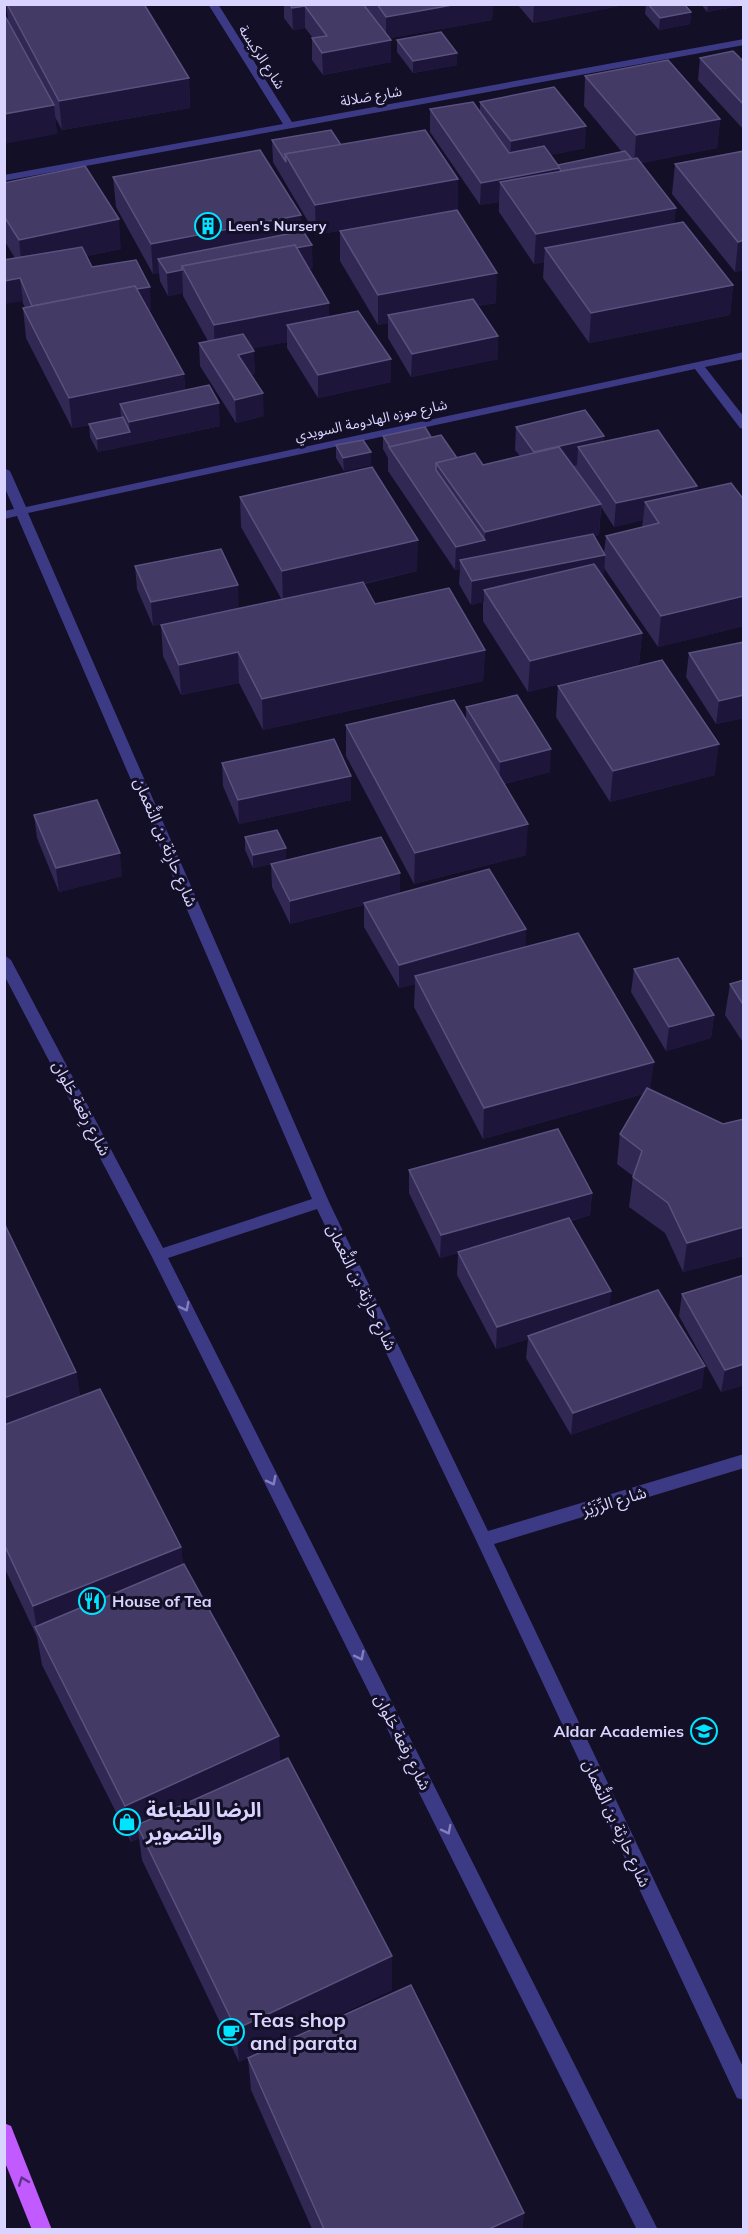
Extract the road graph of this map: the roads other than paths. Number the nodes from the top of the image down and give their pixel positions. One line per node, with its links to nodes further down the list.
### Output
1 (213, 4): 3 (street, شارع الركيسة)
2 (744, 42): 3 (street, شارع صَلالة)
3 (289, 125): 4 (street, شارع صَلالة)
4 (4, 178)
5 (744, 355): 6 (street, شارع موزه الهادومة السويدي)
6 (698, 365): 7 (street); 9 (street, شارع موزه الهادومة السويدي)
7 (744, 426)
8 (4, 471): 9 (street, شارع حارِثة بن النُّعمان)
9 (22, 511): 10 (street, شارع موزه الهادومة السويدي); 12 (street, شارع حارِثة بن النُّعمان)
10 (4, 515)
11 (4, 960): 13 (street, شارع رِقعة حَلوان)
12 (321, 1202): 13 (street); 15 (street, شارع حارِثة بن النُّعمان)
13 (159, 1255): 19 (street, شارع رِقعة حَلوان, one-way to 19)
14 (744, 1461): 15 (street, شارع الرِّزَيْز)
15 (484, 1540): 16 (street, شارع حارِثة بن النُّعمان)
16 (744, 2091)
17 (4, 2133): 18 (main road, one-way to 17)
18 (42, 2229)
19 (648, 2229)

